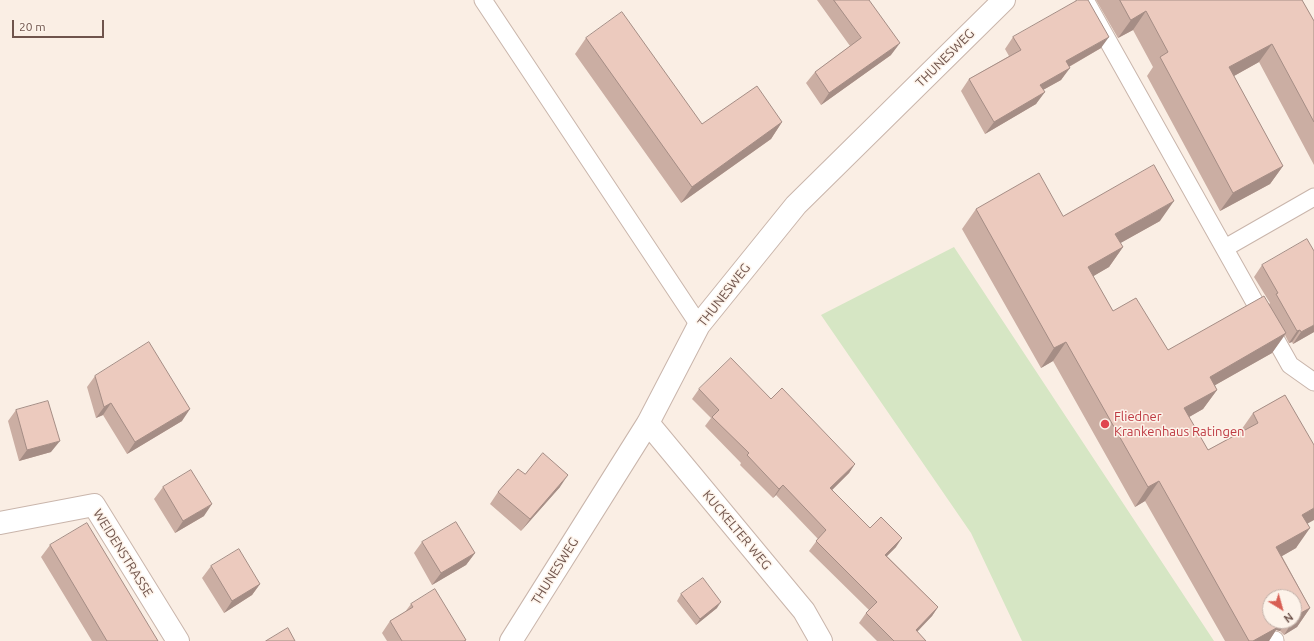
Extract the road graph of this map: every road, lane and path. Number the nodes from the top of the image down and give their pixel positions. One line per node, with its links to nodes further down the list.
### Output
1 (483, 0): 6 (lane)
2 (1004, 0): 6 (street, THUNESWEG)
3 (1085, 0): 5 (lane)
4 (1314, 197): 5 (lane)
5 (1225, 248): 7 (lane)
6 (699, 324): 8 (street, THUNESWEG)
7 (1314, 382)
8 (648, 423): 11 (street, THUNESWEG); 12 (street, KUCKELTER WEG)
9 (0, 523): 10 (street, WEIDENSTRASSE)
10 (178, 641)
11 (511, 641)
12 (821, 641)

